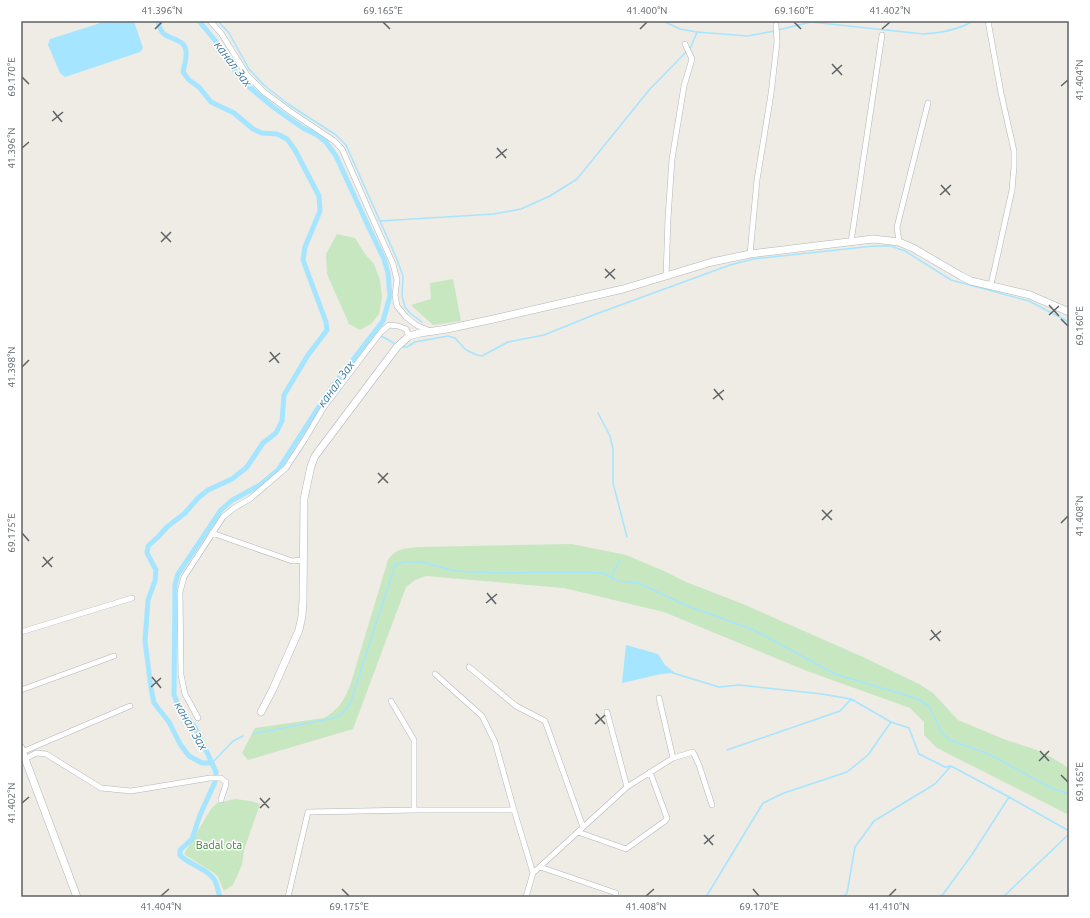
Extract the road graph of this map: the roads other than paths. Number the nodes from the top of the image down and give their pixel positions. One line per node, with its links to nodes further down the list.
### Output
1 (210, 21): 13 (street)
2 (988, 21): 11 (street)
3 (776, 26): 9 (street)
4 (882, 35): 7 (street)
5 (685, 44): 10 (street)
6 (928, 103): 8 (street)
7 (851, 242): 8 (main road); 9 (main road)
8 (899, 242): 11 (main road)
9 (750, 254): 10 (main road)
10 (666, 277): 14 (main road)
11 (990, 286): 12 (main road)
12 (1069, 312)
13 (416, 324): 14 (street); 15 (street)
14 (430, 331): 15 (main road)
15 (407, 333): 16 (street); 17 (main road)
16 (212, 533): 17 (street); 29 (street)
17 (304, 560): 27 (main road)
18 (132, 598): 19 (street)
19 (21, 632)
20 (114, 656): 23 (street)
21 (469, 667): 39 (street)
22 (435, 674): 38 (street)
23 (21, 690)
24 (659, 698): 31 (street)
25 (391, 701): 37 (street)
26 (130, 706): 30 (street)
27 (261, 712)
28 (607, 712): 34 (street)
29 (198, 718)
30 (21, 750): 32 (main road)
31 (673, 758): 33 (street); 36 (street)
32 (25, 759): 35 (street); 44 (main road)
33 (650, 772): 34 (street); 40 (street)
34 (627, 787): 39 (street)
35 (220, 800)
36 (712, 805)
37 (414, 810): 38 (street); 45 (street)
38 (514, 810): 42 (street)
39 (583, 827): 40 (street)
40 (578, 832): 41 (street)
41 (540, 867): 42 (street); 43 (street)
42 (533, 873): 46 (street)
43 (616, 893)
44 (77, 897)
45 (288, 897)
46 (526, 897)

